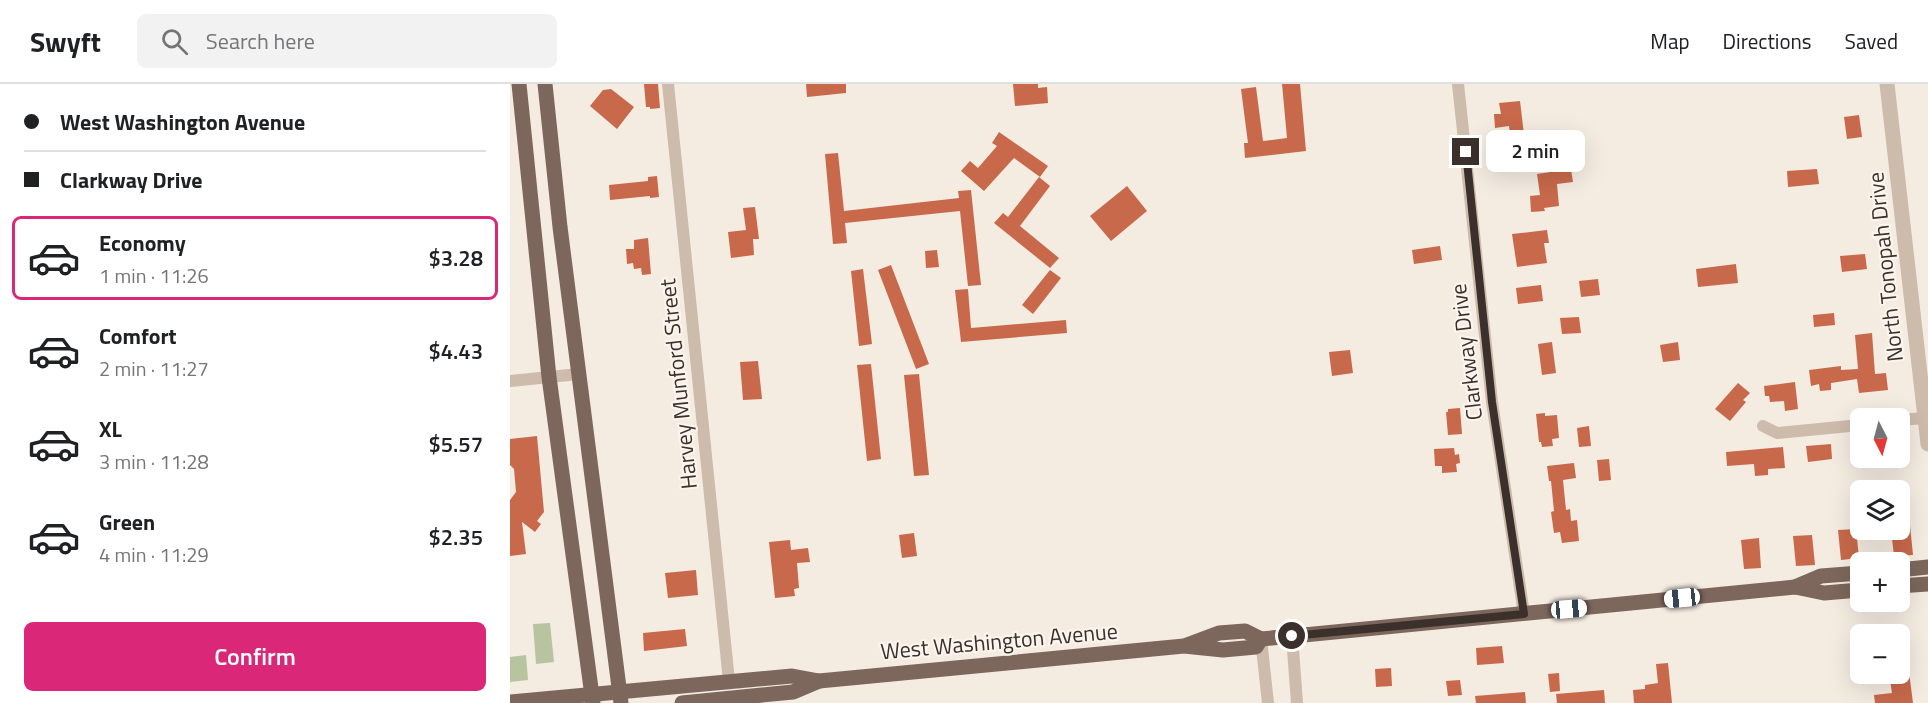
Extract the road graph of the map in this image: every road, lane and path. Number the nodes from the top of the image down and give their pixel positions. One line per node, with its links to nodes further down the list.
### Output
1 (519, 84): 7 (main road)
2 (545, 84): 6 (main road)
3 (668, 84): 25 (street, Harvey Munford Street)
4 (1458, 84): 22 (street, Clarkway Drive)
5 (1887, 84): 9 (street, North Tonopah Drive)
6 (579, 374): 7 (street); 27 (main road)
7 (549, 377): 8 (street); 28 (main road)
8 (510, 381)
9 (1925, 387): 10 (street, North Tonopah Drive)
10 (1925, 418): 11 (street); 14 (street, North Tonopah Drive)
11 (1910, 419)
12 (1763, 426): 13 (street)
13 (1850, 426)
14 (1928, 444)
15 (1928, 567): 16 (main road)
16 (1910, 569)
17 (1850, 574): 20 (main road, West Washington Avenue)
18 (1928, 584): 19 (main road)
19 (1910, 585)
20 (1795, 587): 21 (main road, West Washington Avenue); 22 (main road, West Washington Avenue)
21 (1850, 591)
22 (1524, 614): 23 (main road, West Washington Avenue)
23 (1292, 636): 24 (main road, West Washington Avenue); 32 (street)
24 (1261, 639): 26 (main road, West Washington Avenue); 31 (street)
25 (729, 681): 26 (main road, West Washington Avenue); 27 (main road, West Washington Avenue)
26 (819, 681): 30 (main road, West Washington Avenue)
27 (621, 697): 28 (main road, West Washington Avenue)
28 (592, 698): 29 (main road, West Washington Avenue)
29 (510, 702)
30 (682, 703)
31 (1268, 703)
32 (1297, 703)

